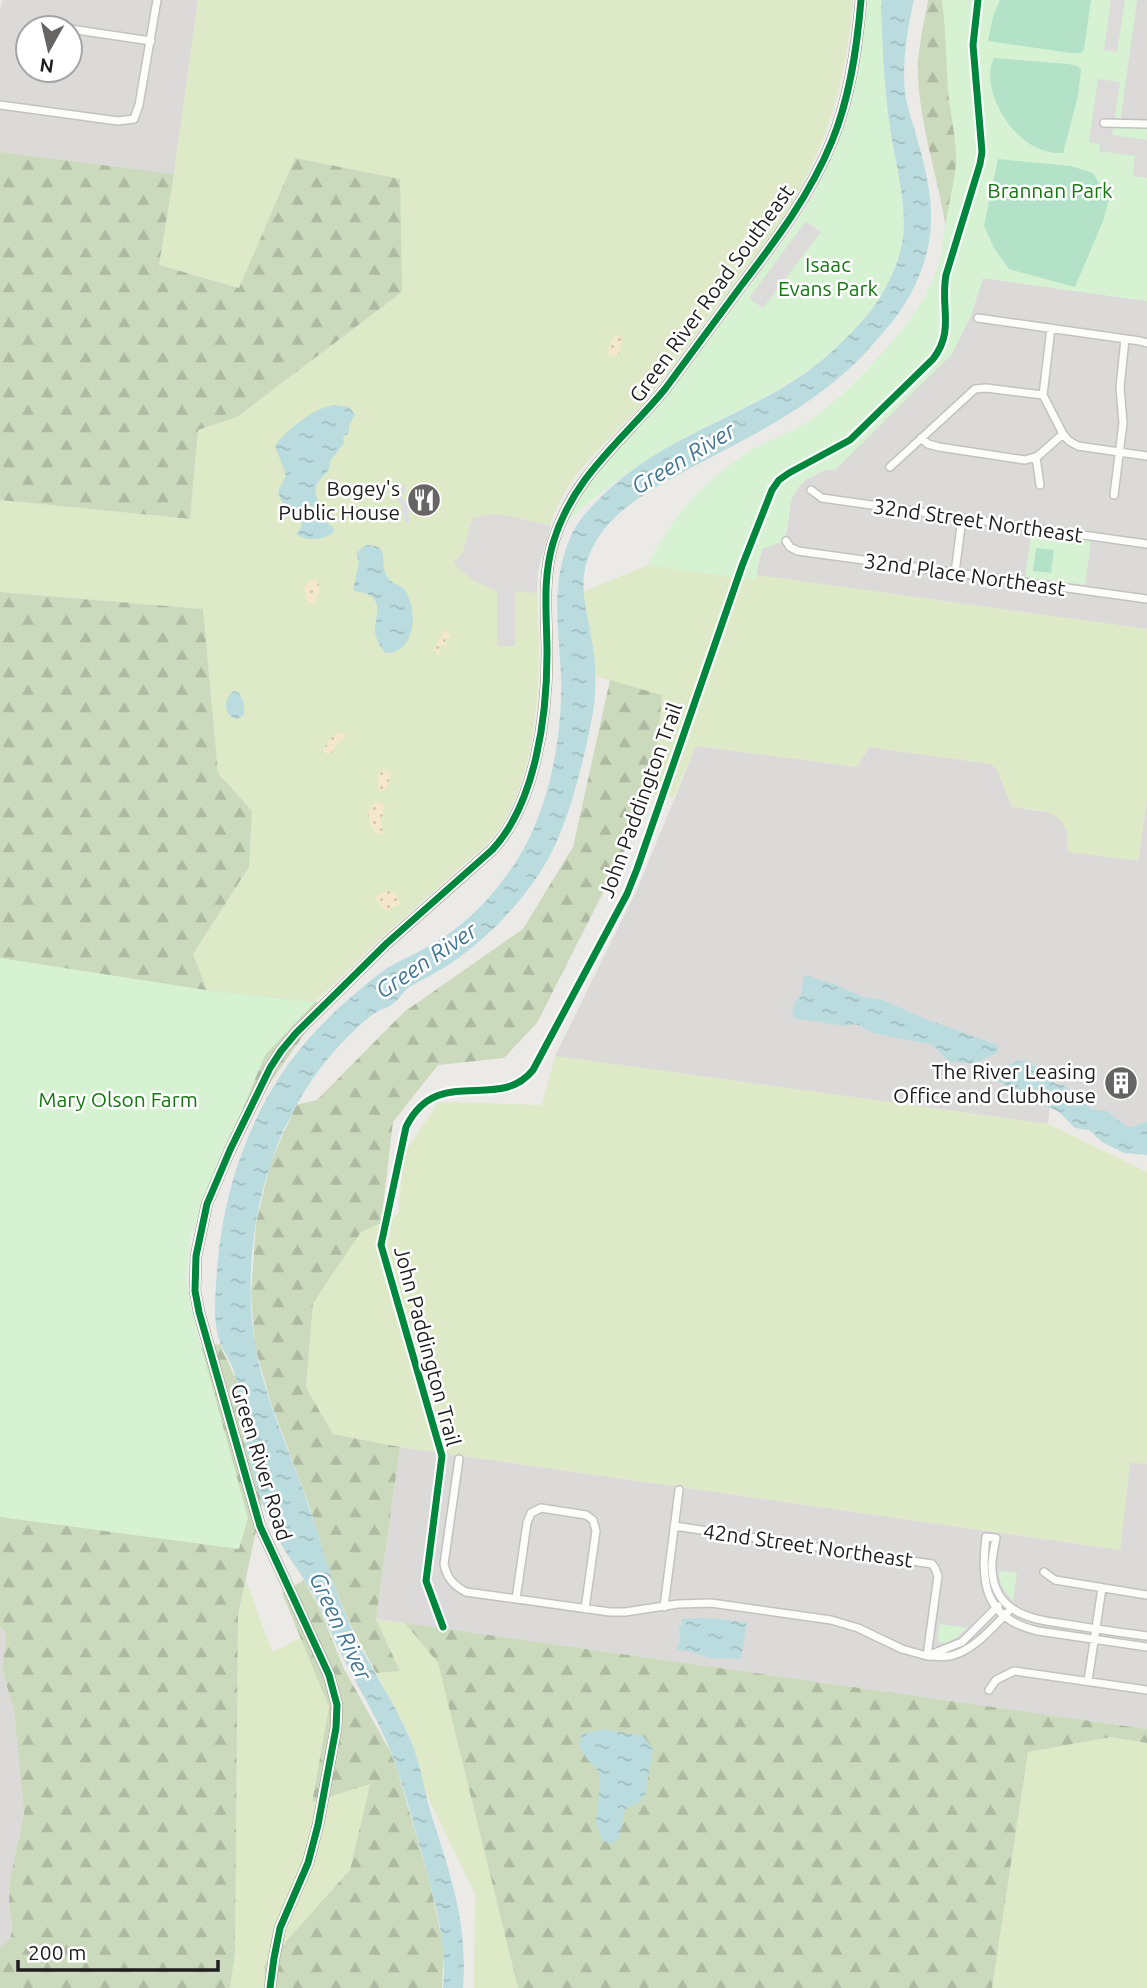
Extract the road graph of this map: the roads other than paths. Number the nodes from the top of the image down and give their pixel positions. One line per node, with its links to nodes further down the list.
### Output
1 (157, 0): 4 (street)
2 (861, 0): 27 (street, Green River Road Southeast)
3 (84, 31): 4 (street)
4 (151, 41): 5 (street)
5 (0, 105)
6 (1104, 122): 7 (street)
7 (1147, 124)
8 (978, 318): 9 (street)
9 (1051, 328): 10 (street); 12 (street)
10 (1125, 338): 11 (street); 15 (street)
11 (1147, 343)
12 (1042, 395): 13 (street); 14 (street)
13 (1063, 434): 15 (street); 17 (street)
14 (921, 438): 17 (street); 18 (street)
15 (1120, 452): 16 (street); 21 (street)
16 (1147, 456)
17 (1036, 457): 19 (street)
18 (890, 467)
19 (1040, 485)
20 (811, 490): 22 (street, 32nd Street Northeast)
21 (1114, 495)
22 (962, 518): 24 (street, 32nd Street Northeast); 25 (street)
23 (786, 541): 25 (street, 32nd Place Northeast)
24 (1147, 544)
25 (955, 573): 26 (street, 32nd Place Northeast)
26 (1147, 599)
27 (326, 1003): 47 (street, Green River Road)
28 (459, 1459): 34 (street)
29 (679, 1490): 30 (street)
30 (674, 1526): 36 (street); 43 (street, 42nd Street Northeast)
31 (1044, 1572): 32 (street)
32 (1102, 1588): 33 (street); 39 (street)
33 (1147, 1595)
34 (516, 1599): 37 (street); 37 (street)
35 (1008, 1605): 38 (street); 38 (street); 39 (street)
36 (664, 1606): 37 (street); 43 (street)
37 (585, 1609)
38 (1000, 1612): 41 (street); 43 (street)
39 (1096, 1629): 40 (street); 41 (street)
40 (1147, 1636)
41 (1094, 1639): 42 (street); 44 (street)
42 (1147, 1647)
43 (928, 1656)
44 (1087, 1681): 45 (street); 46 (street)
45 (989, 1690)
46 (1147, 1690)
47 (271, 1988)

